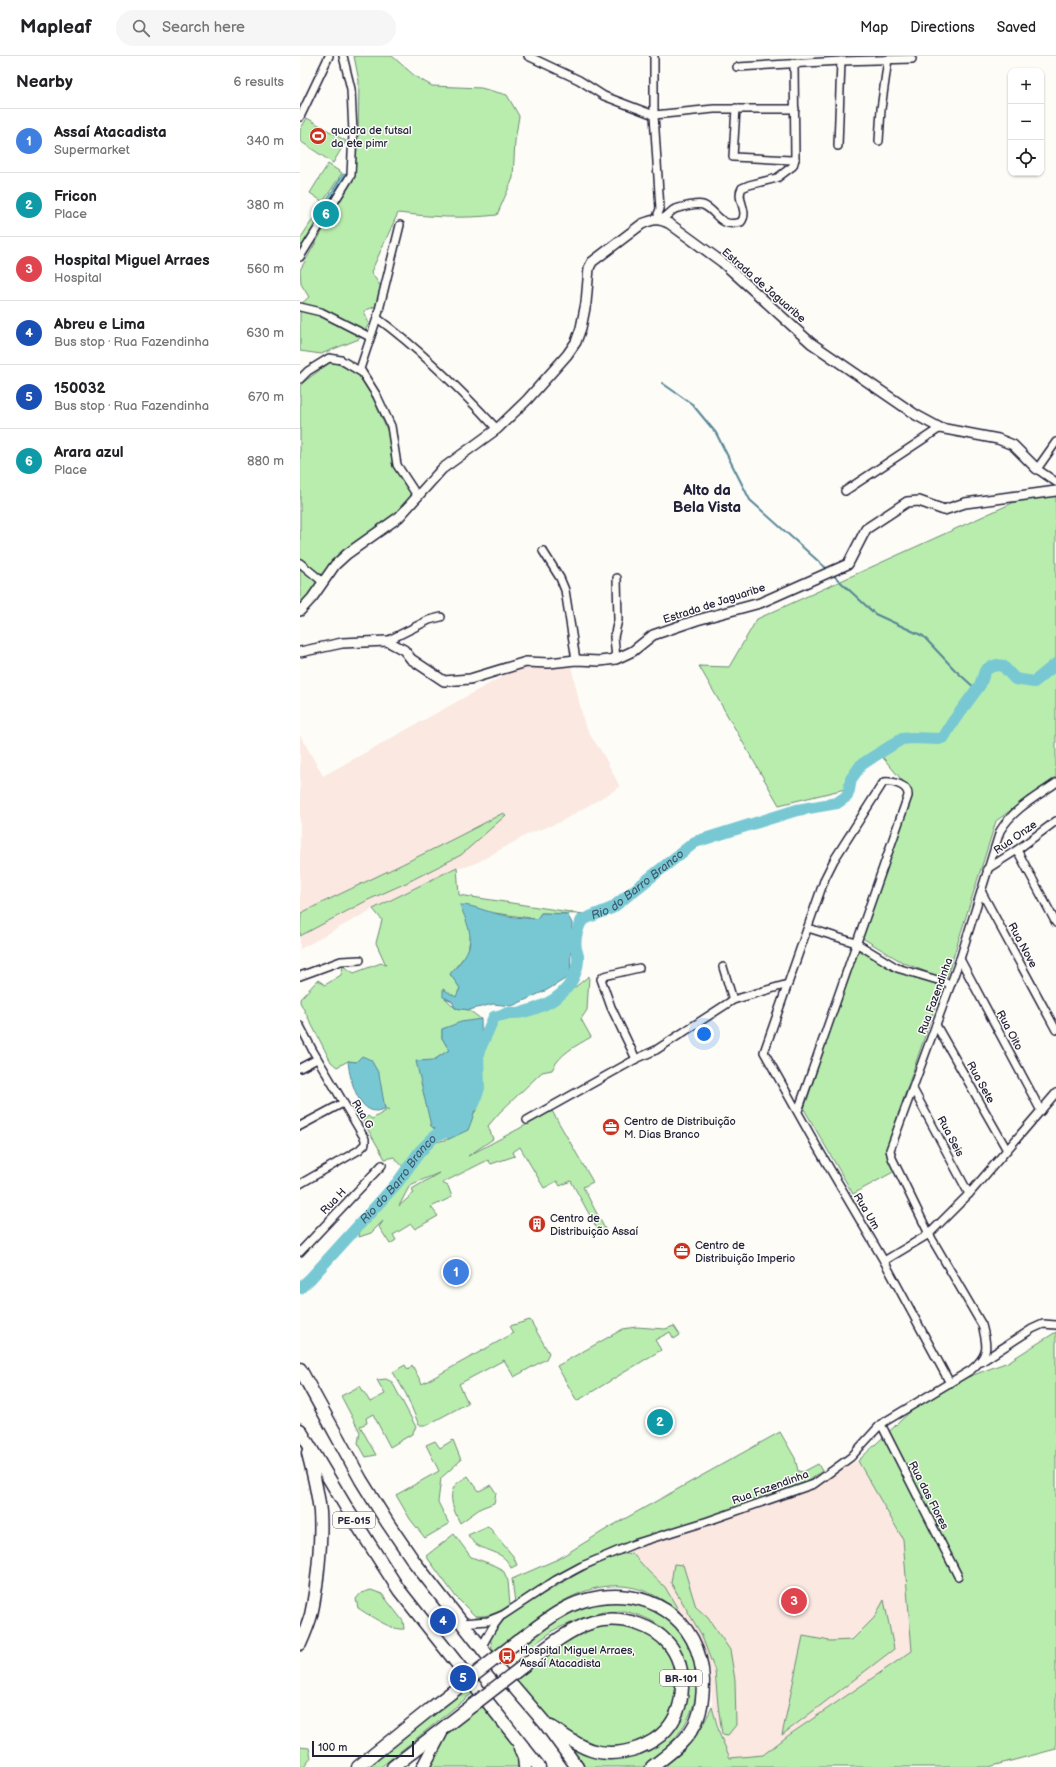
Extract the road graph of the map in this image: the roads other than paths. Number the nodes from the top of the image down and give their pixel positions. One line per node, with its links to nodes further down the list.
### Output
1 (329, 56): 13 (street)
2 (343, 56): 19 (street)
3 (528, 56): 12 (street)
4 (654, 56): 12 (street)
5 (888, 59): 6 (street); 7 (street); 14 (street)
6 (912, 59)
7 (841, 61): 8 (street); 15 (street)
8 (794, 63): 9 (street); 11 (street)
9 (737, 67)
10 (736, 108): 11 (street); 12 (street); 16 (street)
11 (795, 109): 16 (street)
12 (654, 115): 17 (street)
13 (300, 117)
14 (879, 141)
15 (838, 146)
16 (796, 159): 17 (street)
17 (660, 219): 25 (street, Estrada de Jaguaribe); 26 (street)
18 (400, 226): 21 (street)
19 (300, 257)
20 (300, 307): 22 (street)
21 (377, 318): 22 (street); 26 (street)
22 (370, 338): 23 (street)
23 (361, 372): 24 (street); 32 (street)
24 (300, 379)
25 (940, 428): 28 (street, Estrada de Jaguaribe); 30 (street)
26 (497, 429): 32 (street)
27 (1056, 442): 28 (street)
28 (1037, 469): 29 (street)
29 (1056, 482)
30 (845, 491)
31 (1056, 491): 41 (street, Estrada de Jaguaribe)
32 (418, 497): 36 (street)
33 (543, 551): 42 (street)
34 (300, 563): 36 (street)
35 (617, 578): 41 (street)
36 (323, 582): 37 (street)
37 (300, 611)
38 (441, 618): 39 (street)
39 (387, 641): 40 (street); 42 (street, Estrada de Jaguaribe)
40 (300, 652)
41 (616, 659): 42 (street, Estrada de Jaguaribe)
42 (576, 660)
43 (1056, 783): 46 (street, Rua Fazendinha)
44 (1056, 821): 45 (street, Rua Onze)
45 (1017, 850): 46 (street, Rua Onze); 48 (street)
46 (987, 869): 47 (street, Rua Fazendinha)
47 (982, 891): 51 (street, Rua Fazendinha); 61 (street, Rua Nove)
48 (1056, 923)
49 (808, 928): 50 (street); 50 (street); 56 (street)
50 (856, 943): 57 (street); 68 (street)
51 (960, 959): 57 (street, Rua Fazendinha); 69 (street, Rua Oito)
52 (360, 960): 55 (street)
53 (723, 967): 58 (street)
54 (639, 968): 63 (street)
55 (300, 976)
56 (788, 984): 58 (street); 68 (street, Rua Um)
57 (951, 984): 59 (street, Rua Fazendinha)
58 (734, 1000): 63 (street)
59 (936, 1025): 65 (street, Rua Fazendinha); 72 (street, Rua Sete)
60 (300, 1026): 62 (street, Rua G)
61 (1056, 1030)
62 (317, 1059): 64 (street); 67 (street, Rua G)
63 (636, 1059): 70 (street)
64 (300, 1068)
65 (913, 1089): 75 (street, Rua Seis); 76 (street, Rua Fazendinha)
66 (1056, 1093): 69 (street)
67 (343, 1103): 71 (street); 74 (street, Rua G)
68 (798, 1111): 78 (street, Rua Um)
69 (1041, 1111): 72 (street)
70 (527, 1120)
71 (300, 1126)
72 (1007, 1150): 75 (street)
73 (382, 1165): 77 (street, Rua H)
74 (300, 1184)
75 (969, 1194): 76 (street)
76 (929, 1234): 78 (street); 80 (street, Rua Fazendinha)
77 (300, 1252)
78 (884, 1261): 82 (street, Rua Um)
79 (1056, 1325): 80 (street)
80 (980, 1362): 82 (street, Rua Fazendinha)
81 (300, 1369): 87 (highway, BR-101)
82 (950, 1382): 83 (street, Rua Fazendinha)
83 (881, 1424): 85 (street, Rua das Flores); 86 (street, Rua Fazendinha)
84 (303, 1435): 88 (highway); 92 (highway, PE-015)
85 (958, 1576)
86 (503, 1615): 87 (street, Rua Fazendinha); 89 (street, Rua Fazendinha)
87 (462, 1623): 89 (highway, BR-101)
88 (300, 1644)
89 (482, 1646): 90 (highway, BR-101)
90 (544, 1722): 91 (highway, BR-101, bridge); 98 (highway)
91 (445, 1726): 94 (highway, BR-101); 95 (highway)
92 (516, 1739): 96 (highway); 97 (highway, PE-015)
93 (358, 1767): 99 (highway, bridge)
94 (393, 1767)
95 (423, 1767)
96 (525, 1767)
97 (539, 1767)
98 (577, 1767)
99 (652, 1767)

